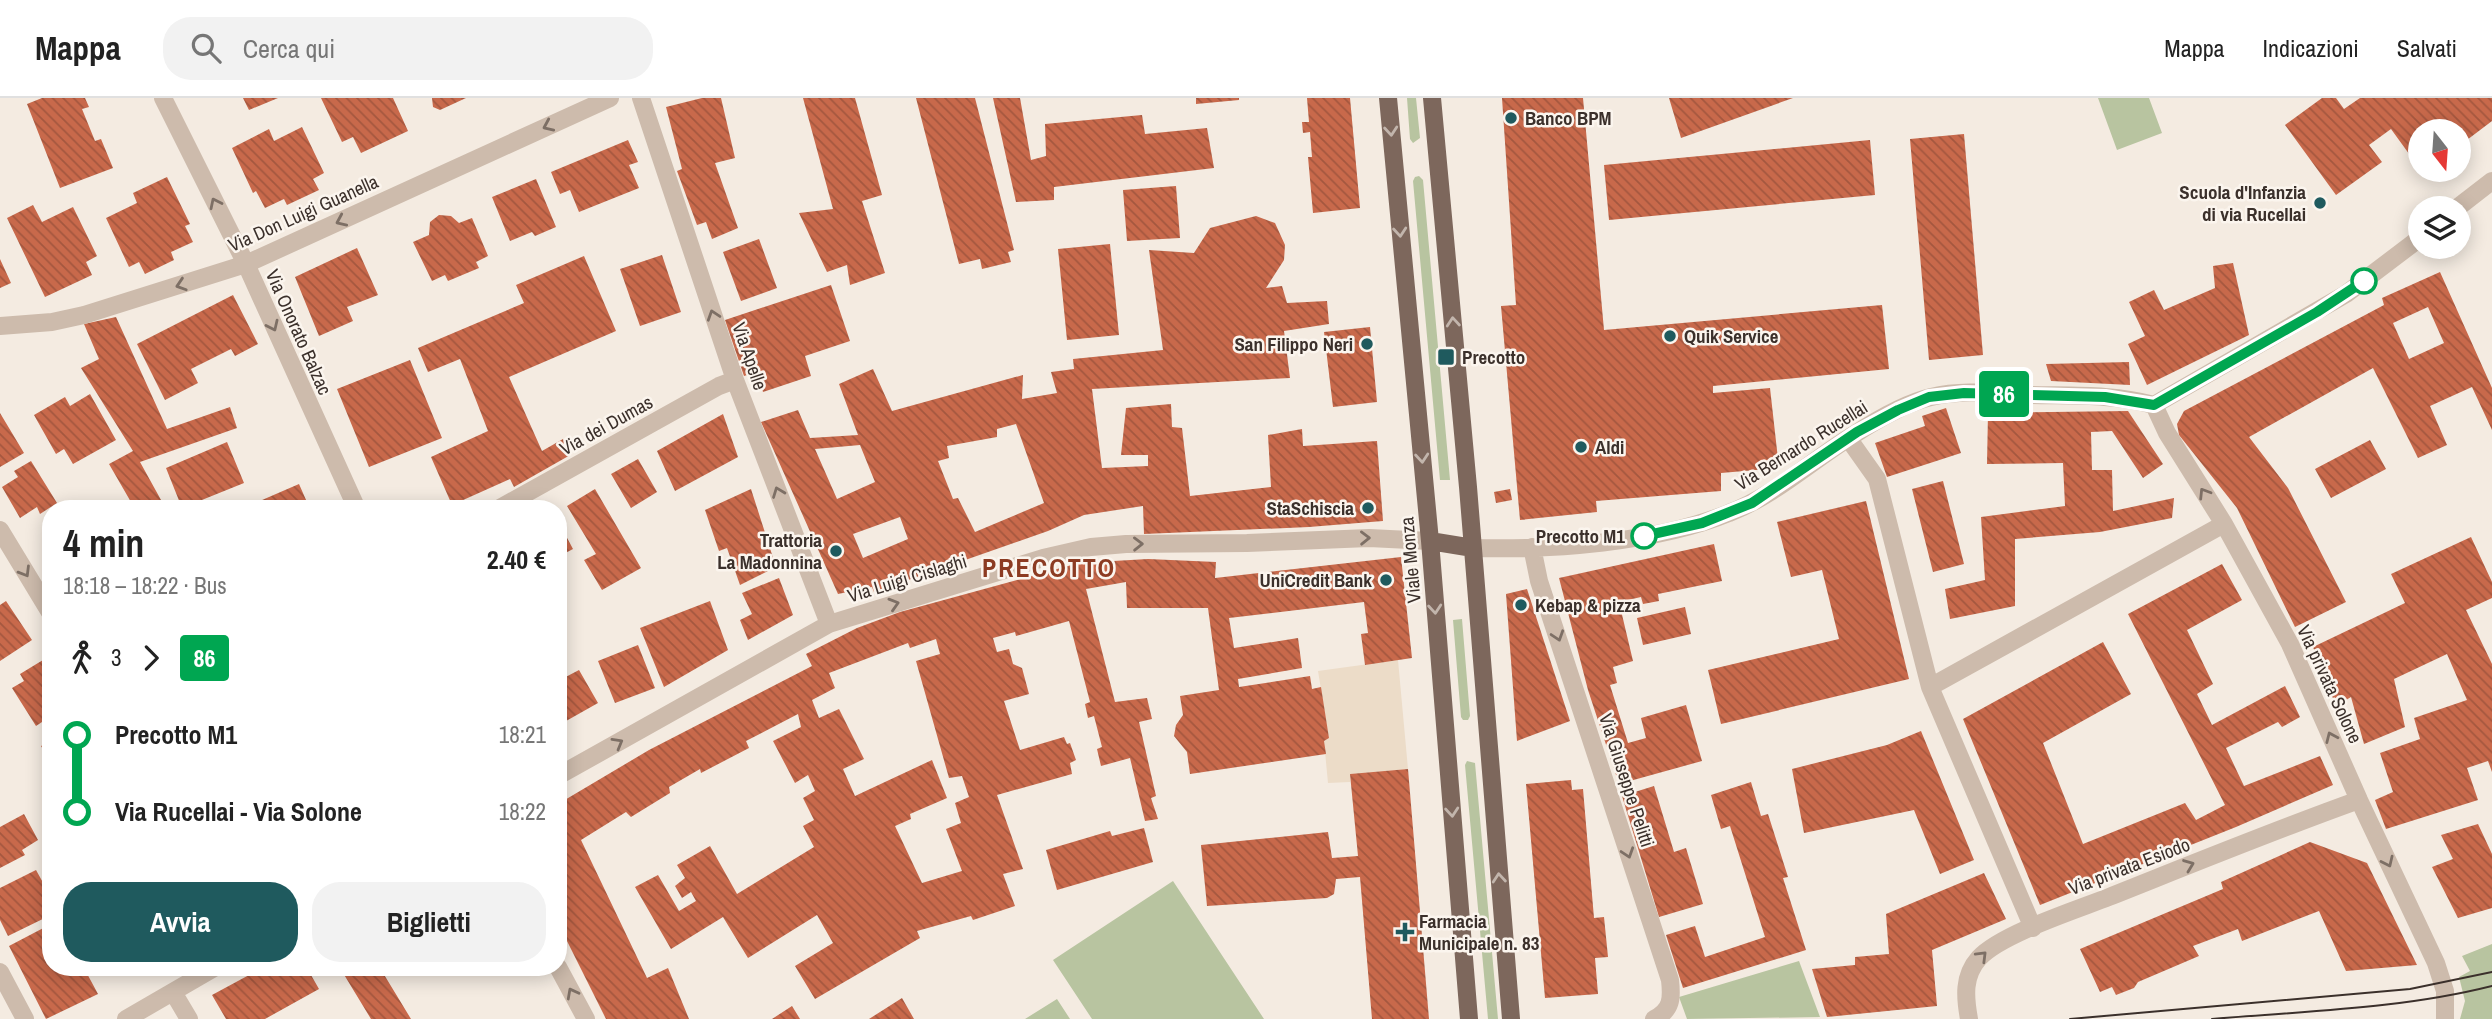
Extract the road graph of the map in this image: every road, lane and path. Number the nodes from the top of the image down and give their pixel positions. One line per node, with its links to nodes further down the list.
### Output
1 (163, 98): 9 (street, Via Onorato Balzac, one-way to 1)
2 (610, 98): 9 (street, Via Don Luigi Guanella, one-way to 9)
3 (641, 98): 11 (street, Via Apelle, one-way to 3)
4 (1388, 98): 18 (main road, Viale Monza, one-way to 18)
5 (1432, 98): 20 (main road, one-way to 5)
6 (2492, 181): 7 (street)
7 (2471, 197)
8 (2408, 247): 12 (street)
9 (246, 264): 10 (street, Via Don Luigi Guanella, one-way to 10); 14 (street, Via Onorato Balzac, one-way to 14)
10 (0, 327)
11 (735, 380): 15 (street, Via dei Dumas); 22 (street, Via Apelle, one-way to 11)
12 (2154, 405): 13 (street, Via Bernardo Rucellai); 16 (street, Via privata Solone, one-way to 12)
13 (1847, 438): 19 (street, Via Bernardo Rucellai); 23 (street)
14 (353, 500)
15 (514, 500)
16 (2224, 524): 23 (street); 25 (street, Via privata Solone, one-way to 16)
17 (0, 530): 21 (street, one-way to 21)
18 (1430, 541): 20 (main road); 22 (street, Via Luigi Cislaghi, one-way to 18); 35 (main road, Viale Monza, one-way to 35)
19 (1532, 547): 20 (street, Via Bernardo Rucellai); 37 (street, Via Giuseppe Pelitti, one-way to 37)
20 (1472, 548): 36 (main road, one-way to 20)
21 (42, 599)
22 (829, 624): 24 (street, Via Luigi Cislaghi, one-way to 22)
23 (1930, 687): 26 (street)
24 (567, 771)
25 (2359, 800): 26 (street, Via privata Esiodo, one-way to 25); 39 (street, Via privata Solone, one-way to 39)
26 (2033, 928): 38 (street, Via privata Esiodo, one-way to 26)
27 (0, 972): 31 (street)
28 (200, 976): 30 (street)
29 (563, 976): 34 (street, one-way to 29)
30 (173, 992): 32 (street); 33 (street)
31 (25, 1019)
32 (126, 1019)
33 (189, 1019)
34 (586, 1019)
35 (1469, 1019)
36 (1511, 1019)
37 (1654, 1019)
38 (1969, 1019)
39 (2445, 1019)

